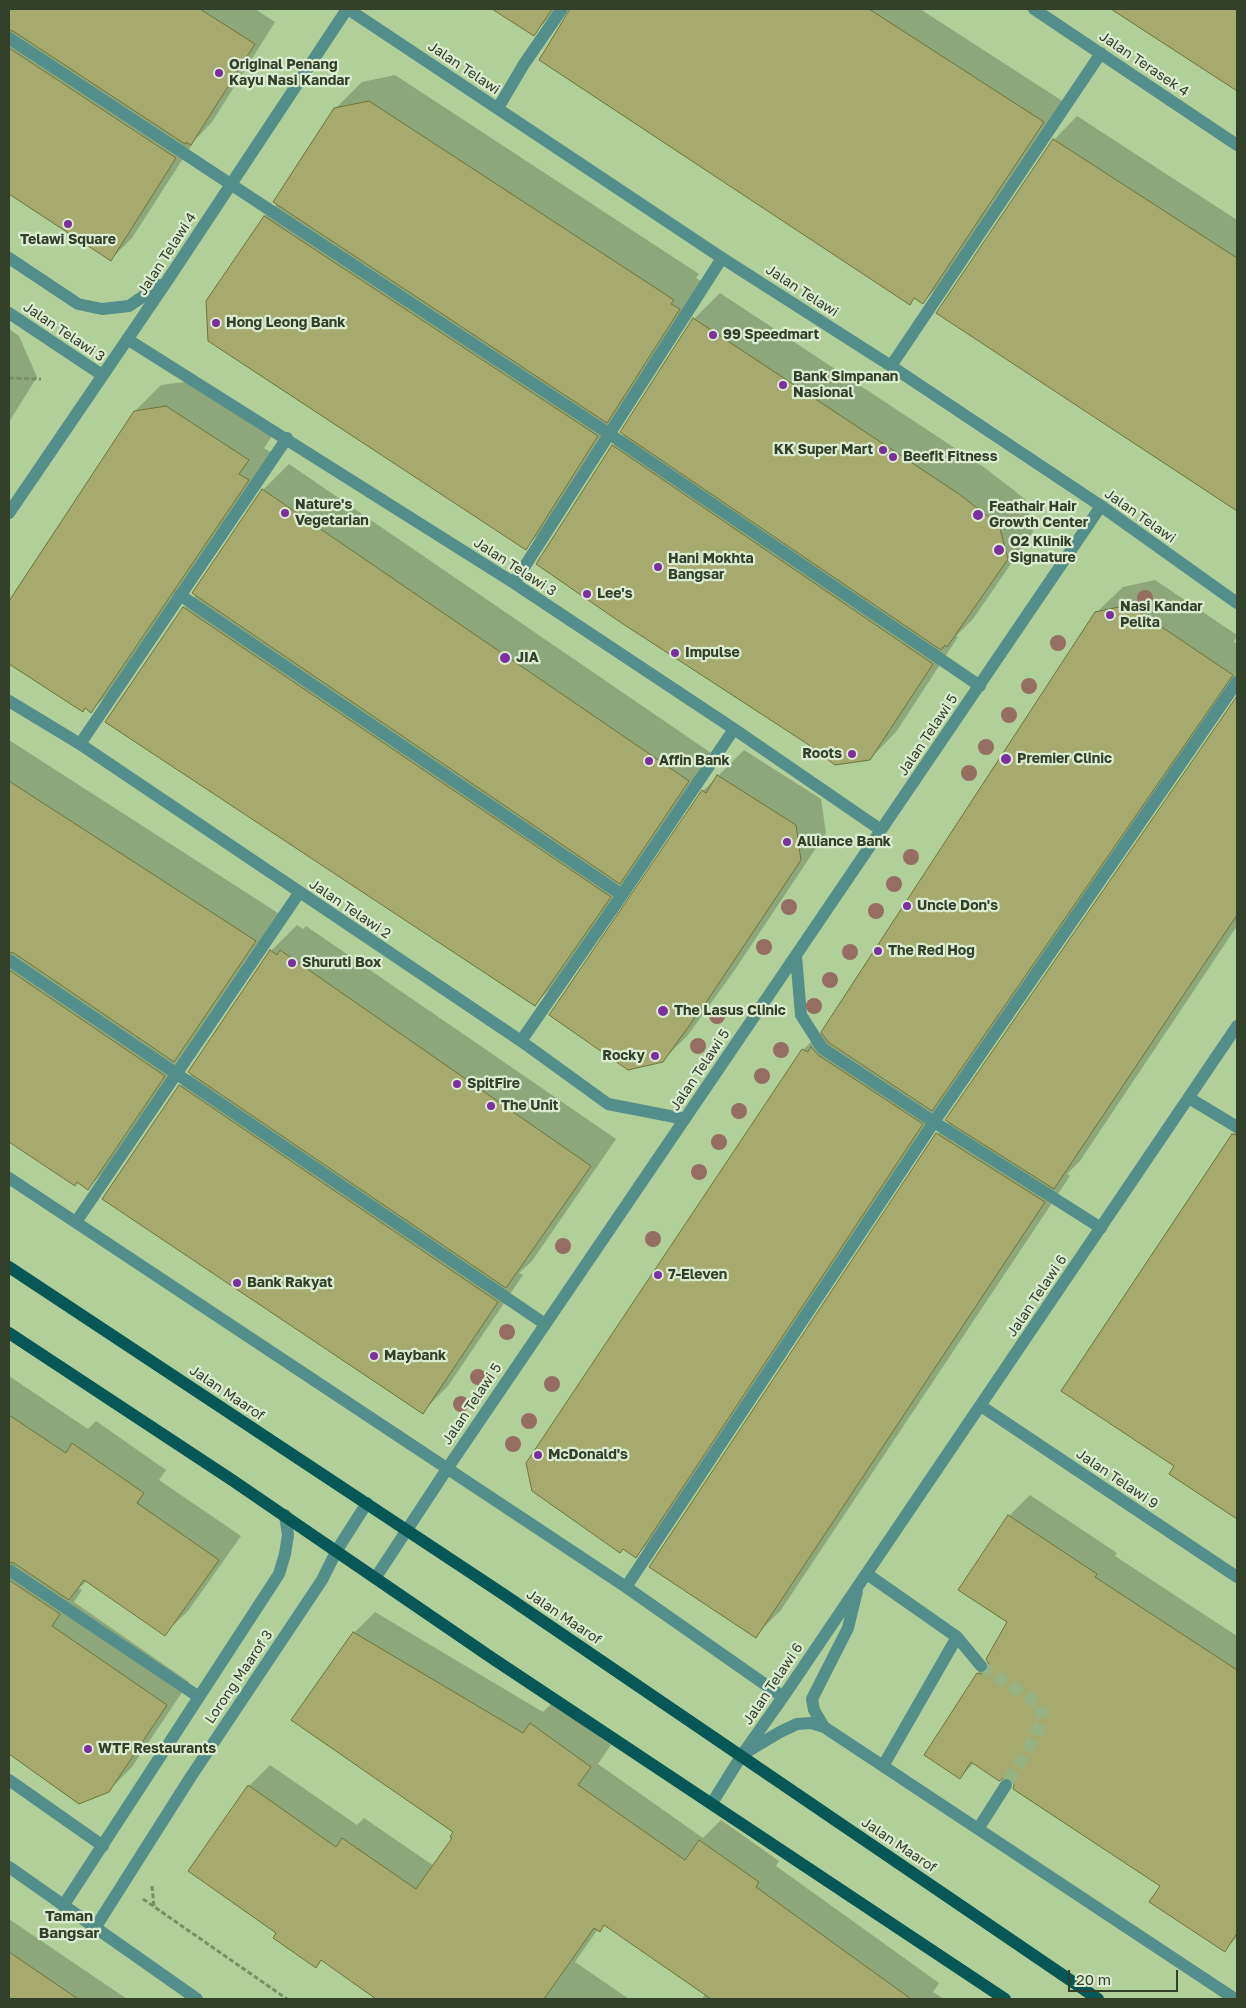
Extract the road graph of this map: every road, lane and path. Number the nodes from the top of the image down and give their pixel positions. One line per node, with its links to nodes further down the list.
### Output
1 (347, 9): 6 (street, Jalan Telawi); 8 (street, Jalan Telawi 4)
2 (562, 9): 6 (street)
3 (1034, 9): 5 (street, Jalan Terasek 4)
4 (9, 38): 8 (street)
5 (1101, 53): 7 (street, Jalan Terasek 4); 14 (street)
6 (498, 108): 10 (street, Jalan Telawi)
7 (1237, 145)
8 (230, 184): 11 (street, Jalan Telawi 4); 18 (street)
9 (9, 258): 11 (street)
10 (722, 258): 14 (street, Jalan Telawi); 18 (street)
11 (167, 281): 13 (street, Jalan Telawi 4)
12 (9, 313): 15 (street, Jalan Telawi 3)
13 (127, 339): 15 (street, Jalan Telawi 4); 19 (street, Jalan Telawi 3)
14 (891, 366): 20 (street, Jalan Telawi)
15 (102, 375): 21 (street, Jalan Telawi 4)
16 (9, 378): 17 (path)
17 (41, 379)
18 (608, 433): 22 (street); 26 (street)
19 (286, 438): 22 (street, Jalan Telawi 3); 23 (street)
20 (1101, 506): 24 (street, Jalan Telawi); 26 (street, Jalan Telawi 5)
21 (9, 513)
22 (514, 583): 28 (street, Jalan Telawi 3)
23 (180, 596): 29 (street); 32 (street)
24 (1237, 603)
25 (1237, 682): 40 (street)
26 (980, 686): 30 (street, Jalan Telawi 5)
27 (9, 700): 29 (street, Jalan Telawi 2)
28 (734, 730): 30 (street, Jalan Telawi 3); 32 (street)
29 (80, 744): 31 (street, Jalan Telawi 2)
30 (881, 830): 33 (street, Jalan Telawi 5)
31 (299, 893): 36 (street, Jalan Telawi 2); 37 (street)
32 (622, 895): 36 (street)
33 (796, 956): 39 (street, Jalan Telawi 5); 40 (street)
34 (9, 960): 37 (street)
35 (1237, 1026): 38 (street, Jalan Telawi 6)
36 (521, 1041): 39 (street, Jalan Telawi 2)
37 (177, 1074): 43 (street); 46 (street)
38 (1189, 1098): 41 (street); 44 (street, Jalan Telawi 6)
39 (684, 1119): 46 (street, Jalan Telawi 5)
40 (934, 1122): 44 (street); 58 (street)
41 (1237, 1127)
42 (9, 1178): 43 (street)
43 (76, 1222): 49 (street)
44 (1101, 1228): 48 (street, Jalan Telawi 6)
45 (9, 1267): 50 (main road, Jalan Maarof)
46 (545, 1324): 49 (street, Jalan Telawi 5)
47 (9, 1333): 51 (main road)
48 (981, 1406): 56 (street, Jalan Telawi 9); 57 (street, Jalan Telawi 6)
49 (447, 1469): 52 (street, Jalan Telawi 5); 58 (street)
50 (367, 1503): 52 (main road, Jalan Maarof); 53 (street, Lorong Maarof 3)
51 (284, 1515): 53 (main road); 61 (street, Lorong Maarof 3)
52 (406, 1530): 55 (street, Jalan Telawi 5); 64 (main road, Jalan Maarof)
53 (337, 1550): 55 (main road); 72 (street, Lorong Maarof 3)
54 (9, 1570): 61 (street)
55 (376, 1577): 68 (main road)
56 (1237, 1577)
57 (863, 1578): 59 (street); 62 (street, Jalan Telawi 6); 63 (street, Jalan Telawi 6)
58 (626, 1587): 62 (street)
59 (957, 1637): 60 (street); 65 (street)
60 (981, 1666)
61 (199, 1697): 70 (street, Lorong Maarof 3)
62 (783, 1698): 64 (street, Jalan Telawi 6)
63 (824, 1727): 64 (street); 65 (street)
64 (742, 1756): 68 (street, Jalan Telawi 6); 78 (main road, Jalan Maarof)
65 (883, 1766): 69 (street)
66 (9, 1780): 70 (street)
67 (1006, 1785): 69 (street)
68 (712, 1803): 77 (main road)
69 (978, 1829): 79 (street)
70 (103, 1846): 73 (street, Lorong Maarof 3)
71 (9, 1867): 73 (street)
72 (122, 1884): 74 (street, Lorong Maarof 3); 76 (path)
73 (63, 1906): 74 (street)
74 (95, 1928): 75 (street)
75 (197, 1999)
76 (287, 1999)
77 (1005, 1999)
78 (1098, 1999)
79 (1235, 1999)

